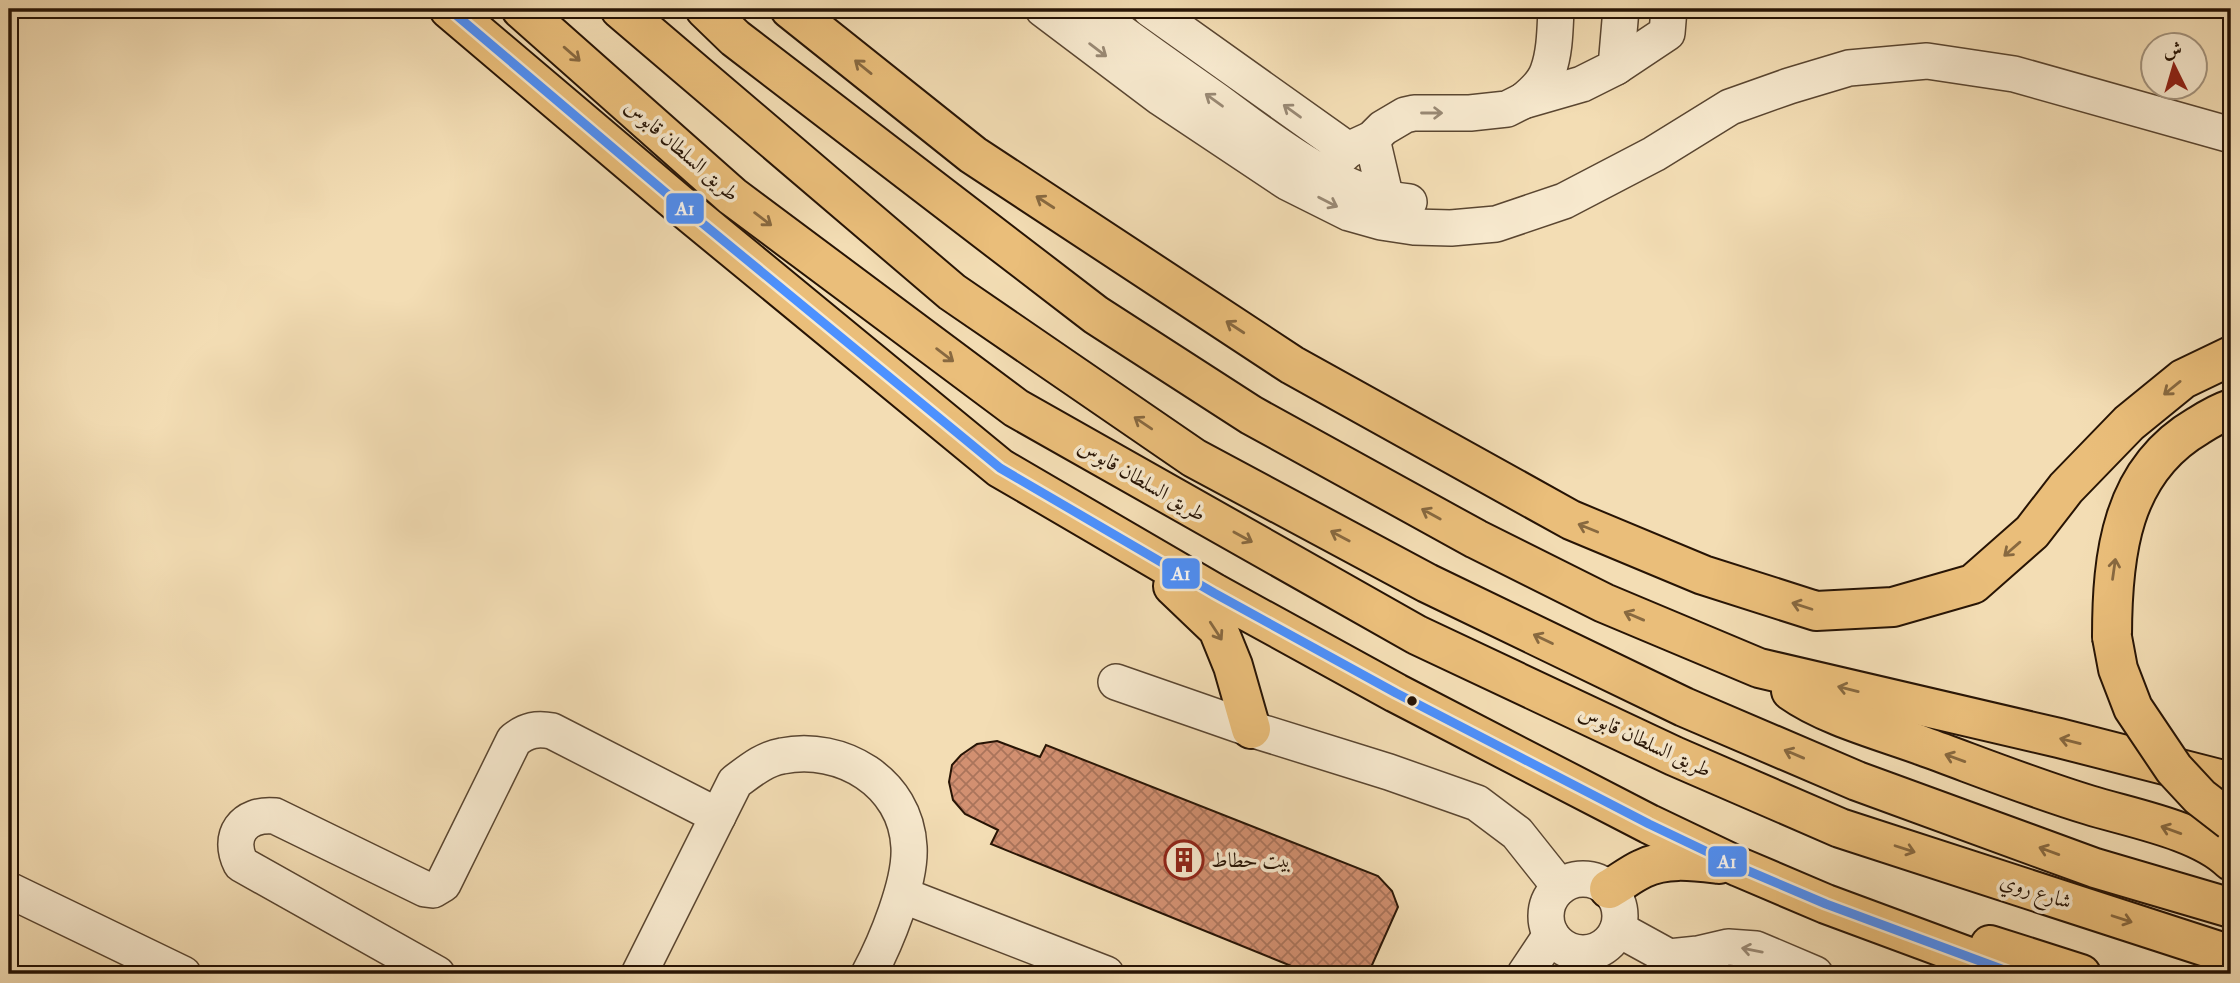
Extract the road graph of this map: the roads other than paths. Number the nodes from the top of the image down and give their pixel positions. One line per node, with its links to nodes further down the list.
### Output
1 (449, 9): 21 (highway)
2 (521, 9): 30 (highway, طريق السلطان قابوس, one-way to 30)
3 (620, 9): 37 (highway, شارع روي, one-way to 3)
4 (705, 9): 22 (highway, one-way to 4)
5 (790, 9): 19 (highway, one-way to 5)
6 (1043, 9): 14 (street, one-way to 14)
7 (1089, 9): 16 (street, one-way to 7)
8 (1150, 9): 16 (street, one-way to 8)
9 (1556, 9): 13 (street)
10 (1621, 9): 12 (street)
11 (1669, 9): 12 (street)
12 (1616, 67): 13 (street)
13 (1523, 101): 16 (street, one-way to 13)
14 (1211, 131): 16 (street); 18 (street, one-way to 18)
15 (2231, 135): 18 (street)
16 (1348, 154): 17 (street); 17 (street)
17 (1386, 199): 18 (street)
18 (1496, 223)
19 (2231, 356)
20 (2231, 409): 29 (highway, one-way to 20, bridge)
21 (1114, 534): 24 (highway, one-way to 24); 32 (highway)
22 (1759, 668): 25 (highway, one-way to 22); 31 (highway, one-way to 22)
23 (1116, 682): 24 (street)
24 (1251, 729): 33 (street)
25 (2125, 754): 26 (highway); 27 (highway)
26 (2231, 764)
27 (2231, 782)
28 (718, 816): 36 (street); 45 (street); 46 (street)
29 (2231, 821)
30 (1840, 828): 41 (highway, شارع روي, one-way to 41)
31 (2231, 861)
32 (1739, 867): 34 (highway); 40 (highway)
33 (1560, 887): 34 (street); 39 (street)
34 (1609, 889): 38 (street)
35 (9, 890): 44 (street)
36 (902, 895): 43 (street); 47 (street)
37 (2231, 908)
38 (1618, 929): 42 (street); 49 (street, one-way to 38)
39 (1551, 935): 42 (street); 48 (street)
40 (1919, 938): 50 (highway); 51 (highway)
41 (2231, 955)
42 (1597, 963)
43 (877, 973)
44 (183, 974)
45 (437, 974)
46 (639, 974)
47 (1106, 974)
48 (1525, 974)
49 (1815, 974)
50 (2014, 974)
51 (2081, 974)

